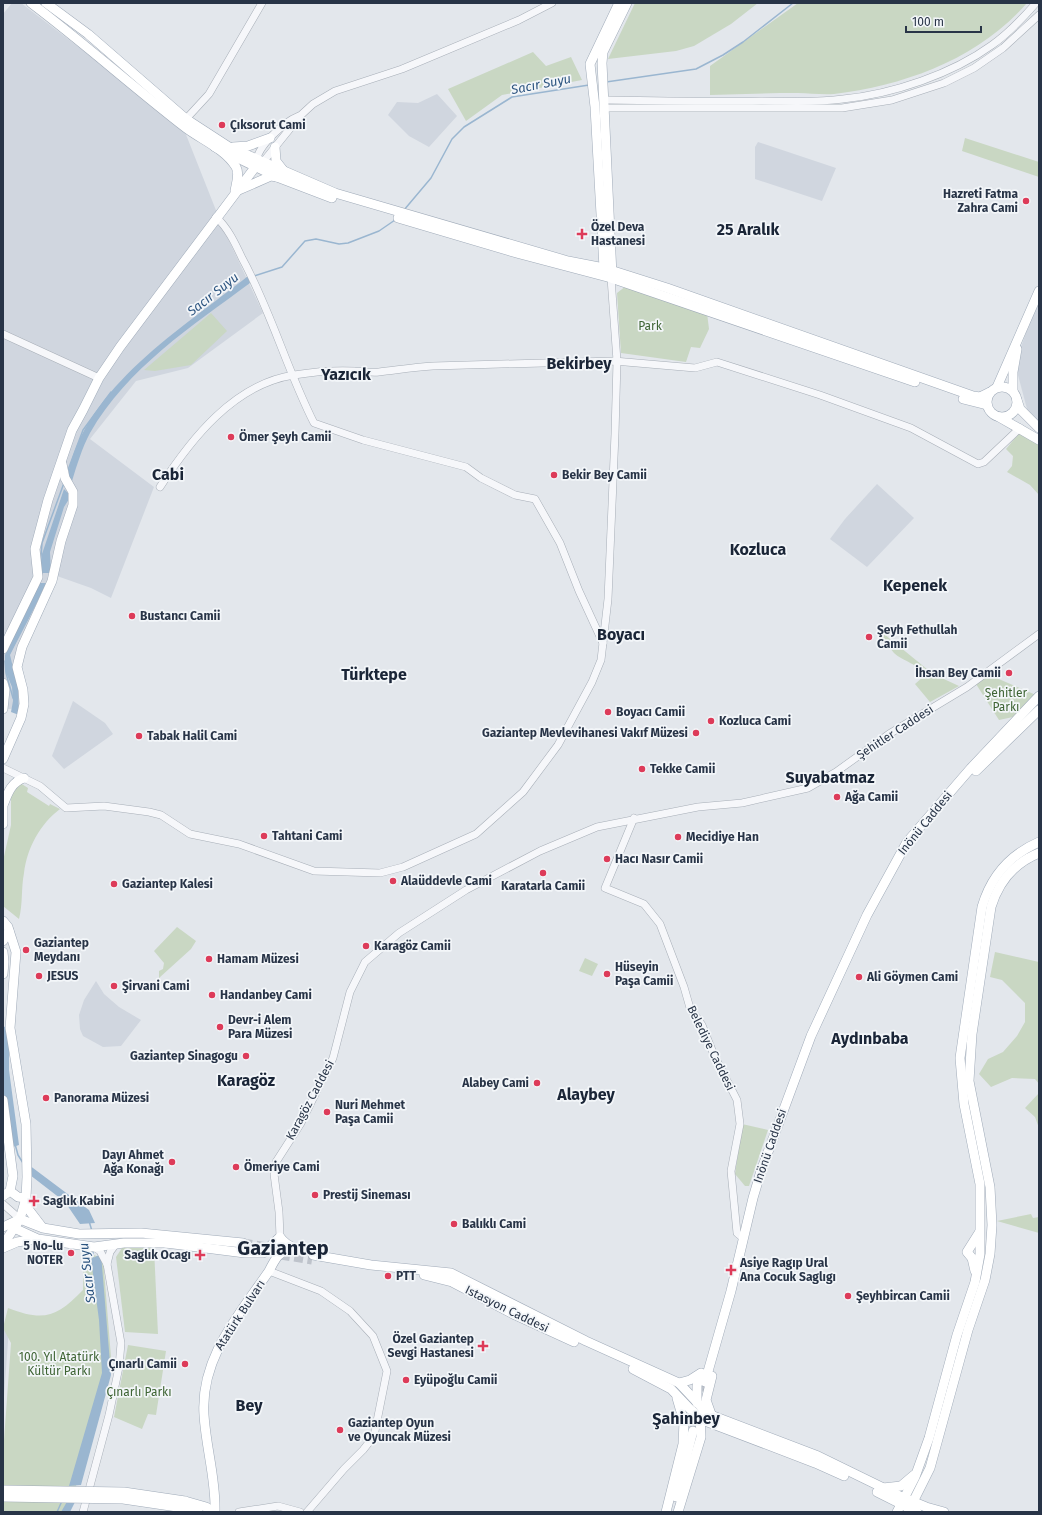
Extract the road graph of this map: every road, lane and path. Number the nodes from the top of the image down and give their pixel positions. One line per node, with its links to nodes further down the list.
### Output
1 (31, 3): 13 (main road)
2 (46, 3): 11 (main road)
3 (262, 3): 11 (street)
4 (552, 3): 10 (street)
5 (619, 3): 21 (main road)
6 (627, 3): 9 (main road)
7 (1036, 3): 9 (street)
8 (1039, 15): 9 (street)
9 (604, 104): 21 (main road)
10 (301, 115): 12 (street); 15 (street)
11 (186, 119): 14 (main road)
12 (270, 138): 14 (main road); 16 (street)
13 (215, 147): 16 (main road); 18 (main road)
14 (229, 147): 16 (main road)
15 (274, 147): 16 (street); 17 (main road)
16 (258, 163): 17 (main road); 18 (main road)
17 (281, 175): 18 (main road); 19 (main road)
18 (234, 192): 20 (main road)
19 (392, 213): 21 (main road); 21 (main road)
20 (216, 217): 26 (street); 27 (main road)
21 (609, 273): 25 (street); 28 (main road); 30 (main road)
22 (1039, 291): 23 (main road)
23 (1023, 328): 28 (main road); 29 (main road)
24 (3, 334): 27 (street)
25 (617, 361): 26 (street); 32 (street); 40 (street)
26 (293, 375): 37 (street); 40 (street)
27 (99, 378): 35 (main road)
28 (993, 390): 29 (main road); 30 (main road)
29 (1015, 396): 31 (main road); 33 (main road)
30 (987, 405): 31 (main road)
31 (999, 417): 32 (main road)
32 (1020, 428): 34 (main road)
33 (1039, 428)
34 (1039, 440)
35 (62, 464): 36 (main road); 38 (main road)
36 (68, 484): 38 (main road); 49 (main road)
37 (160, 487)
38 (52, 489): 41 (main road)
39 (1039, 634): 54 (street, Şehitler Caddesi)
40 (603, 643): 52 (street)
41 (3, 649)
42 (3, 683): 45 (main road)
43 (1039, 696): 48 (main road)
44 (1039, 702): 47 (main road)
45 (3, 709)
46 (1039, 710): 51 (main road)
47 (1024, 720): 48 (main road); 51 (main road)
48 (984, 755): 60 (main road, Inönü Caddesi)
49 (3, 759): 50 (main road)
50 (3, 768): 52 (street)
51 (976, 771): 60 (main road, Inönü Caddesi)
52 (24, 778): 53 (main road)
53 (3, 801): 55 (main road)
54 (634, 818): 56 (street, Şehitler Caddesi); 73 (street, Belediye Caddesi)
55 (3, 824)
56 (597, 827): 72 (street, Karagöz Caddesi)
57 (1039, 842): 94 (main road)
58 (1039, 853): 99 (main road)
59 (3, 920): 61 (main road)
60 (864, 920): 73 (main road, Inönü Caddesi)
61 (9, 931): 62 (main road); 67 (main road)
62 (3, 941)
63 (3, 952): 64 (main road)
64 (3, 974)
65 (3, 1100): 66 (main road)
66 (6, 1193): 67 (main road)
67 (26, 1198): 69 (main road); 71 (main road)
68 (3, 1204): 69 (street)
69 (20, 1219): 70 (main road); 71 (main road)
70 (7, 1225): 74 (main road); 77 (main road)
71 (43, 1228): 76 (main road)
72 (280, 1236): 76 (main road); 80 (main road)
73 (743, 1238): 84 (main road, Inönü Caddesi)
74 (38, 1239): 78 (main road); 79 (main road)
75 (116, 1244): 76 (main road); 78 (main road); 81 (street)
76 (166, 1244)
77 (3, 1245)
78 (94, 1247): 81 (street)
79 (3, 1248)
80 (292, 1248): 82 (main road); 83 (main road, Atatürk Bulvarı)
81 (107, 1264): 100 (street)
82 (409, 1268): 86 (main road); 87 (main road, Istasyon Caddesi)
83 (269, 1271): 102 (main road, Atatürk Bulvarı); 105 (street)
84 (731, 1291): 85 (main road); 89 (main road)
85 (702, 1378): 86 (main road); 88 (main road)
86 (678, 1383): 88 (main road)
87 (676, 1394): 90 (main road, Istasyon Caddesi); 106 (main road)
88 (697, 1402): 89 (main road); 90 (main road)
89 (712, 1415): 95 (main road)
90 (701, 1418): 91 (main road, Istasyon Caddesi); 93 (main road)
91 (718, 1427): 93 (main road); 99 (main road, Istasyon Caddesi)
92 (693, 1431): 107 (main road)
93 (701, 1437): 108 (main road)
94 (917, 1471): 95 (main road); 99 (main road)
95 (883, 1488): 99 (main road)
96 (3, 1490): 98 (main road, bridge)
97 (3, 1497): 98 (main road, bridge)
98 (184, 1505): 101 (main road); 102 (main road)
99 (905, 1507): 109 (main road)
100 (83, 1512)
101 (198, 1512)
102 (214, 1512)
103 (239, 1512): 104 (street)
104 (300, 1512)
105 (307, 1512)
106 (666, 1512)
107 (672, 1512)
108 (678, 1512)
109 (944, 1512)

